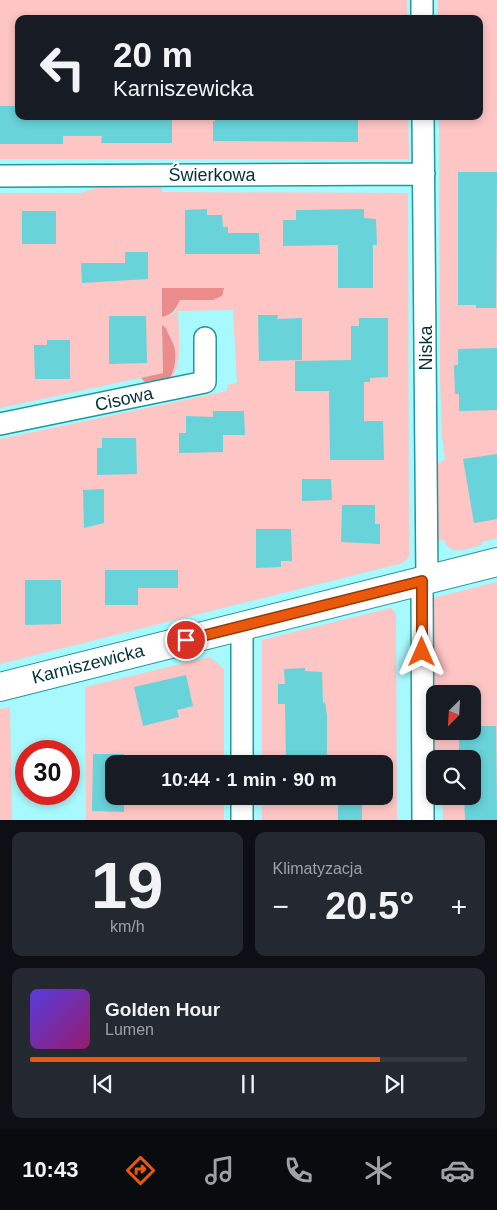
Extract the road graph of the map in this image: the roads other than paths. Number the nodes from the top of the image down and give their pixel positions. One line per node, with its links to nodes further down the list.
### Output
1 (422, 0): 2 (street)
2 (422, 15)
3 (423, 120): 4 (street, Niska)
4 (424, 174): 5 (street, Świerkowa); 9 (street, Niska)
5 (0, 176)
6 (205, 338): 7 (street, Cisowa)
7 (0, 424)
8 (497, 562): 9 (street, Karniszewicka)
9 (425, 580): 10 (street, Karniszewicka); 15 (street, Niska)
10 (242, 626): 11 (street, Karniszewicka); 12 (street)
11 (0, 687)
12 (242, 755)
13 (242, 805): 14 (street)
14 (242, 820)
15 (423, 820)

